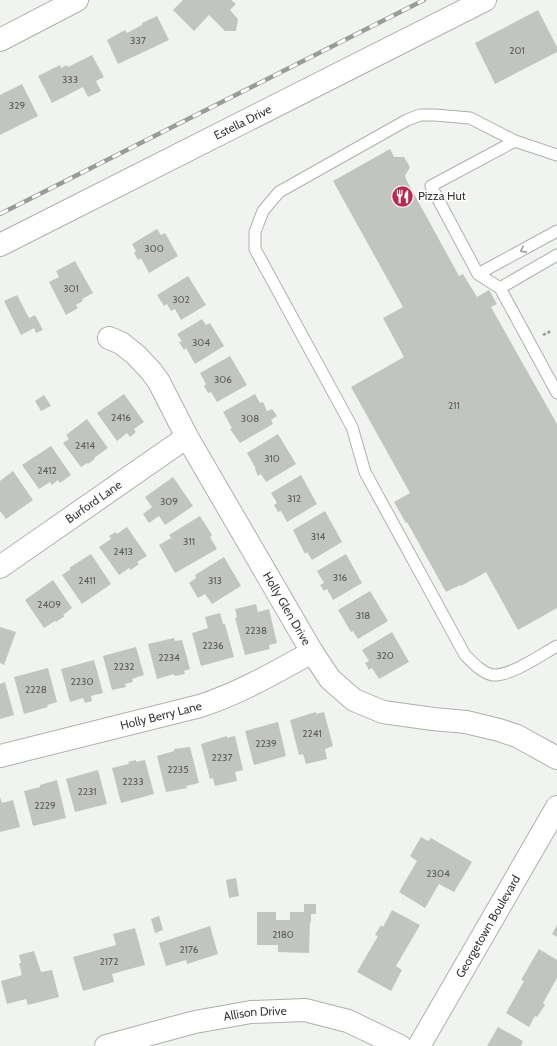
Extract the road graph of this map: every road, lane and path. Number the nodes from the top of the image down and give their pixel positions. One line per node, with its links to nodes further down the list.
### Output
1 (77, 0): 3 (street)
2 (485, 0): 7 (street, Estella Drive)
3 (0, 40)
4 (515, 141): 5 (lane); 9 (lane); 15 (lane)
5 (557, 155)
6 (557, 231): 9 (lane, one-way to 9)
7 (0, 245)
8 (557, 255): 10 (lane)
9 (478, 274): 10 (lane)
10 (500, 288): 12 (lane)
11 (109, 338): 13 (street, Holly Glen Drive)
12 (557, 393)
13 (187, 437): 14 (street, Burford Lane); 16 (street, Holly Glen Drive)
14 (0, 567)
15 (557, 646)
16 (312, 652): 17 (street, Holly Berry Lane); 18 (street, Holly Glen Drive)
17 (0, 756)
18 (557, 758)
19 (557, 807): 22 (street, Georgetown Boulevard)
20 (106, 1046): 21 (street, Allison Drive)
21 (400, 1046)
22 (420, 1046)

